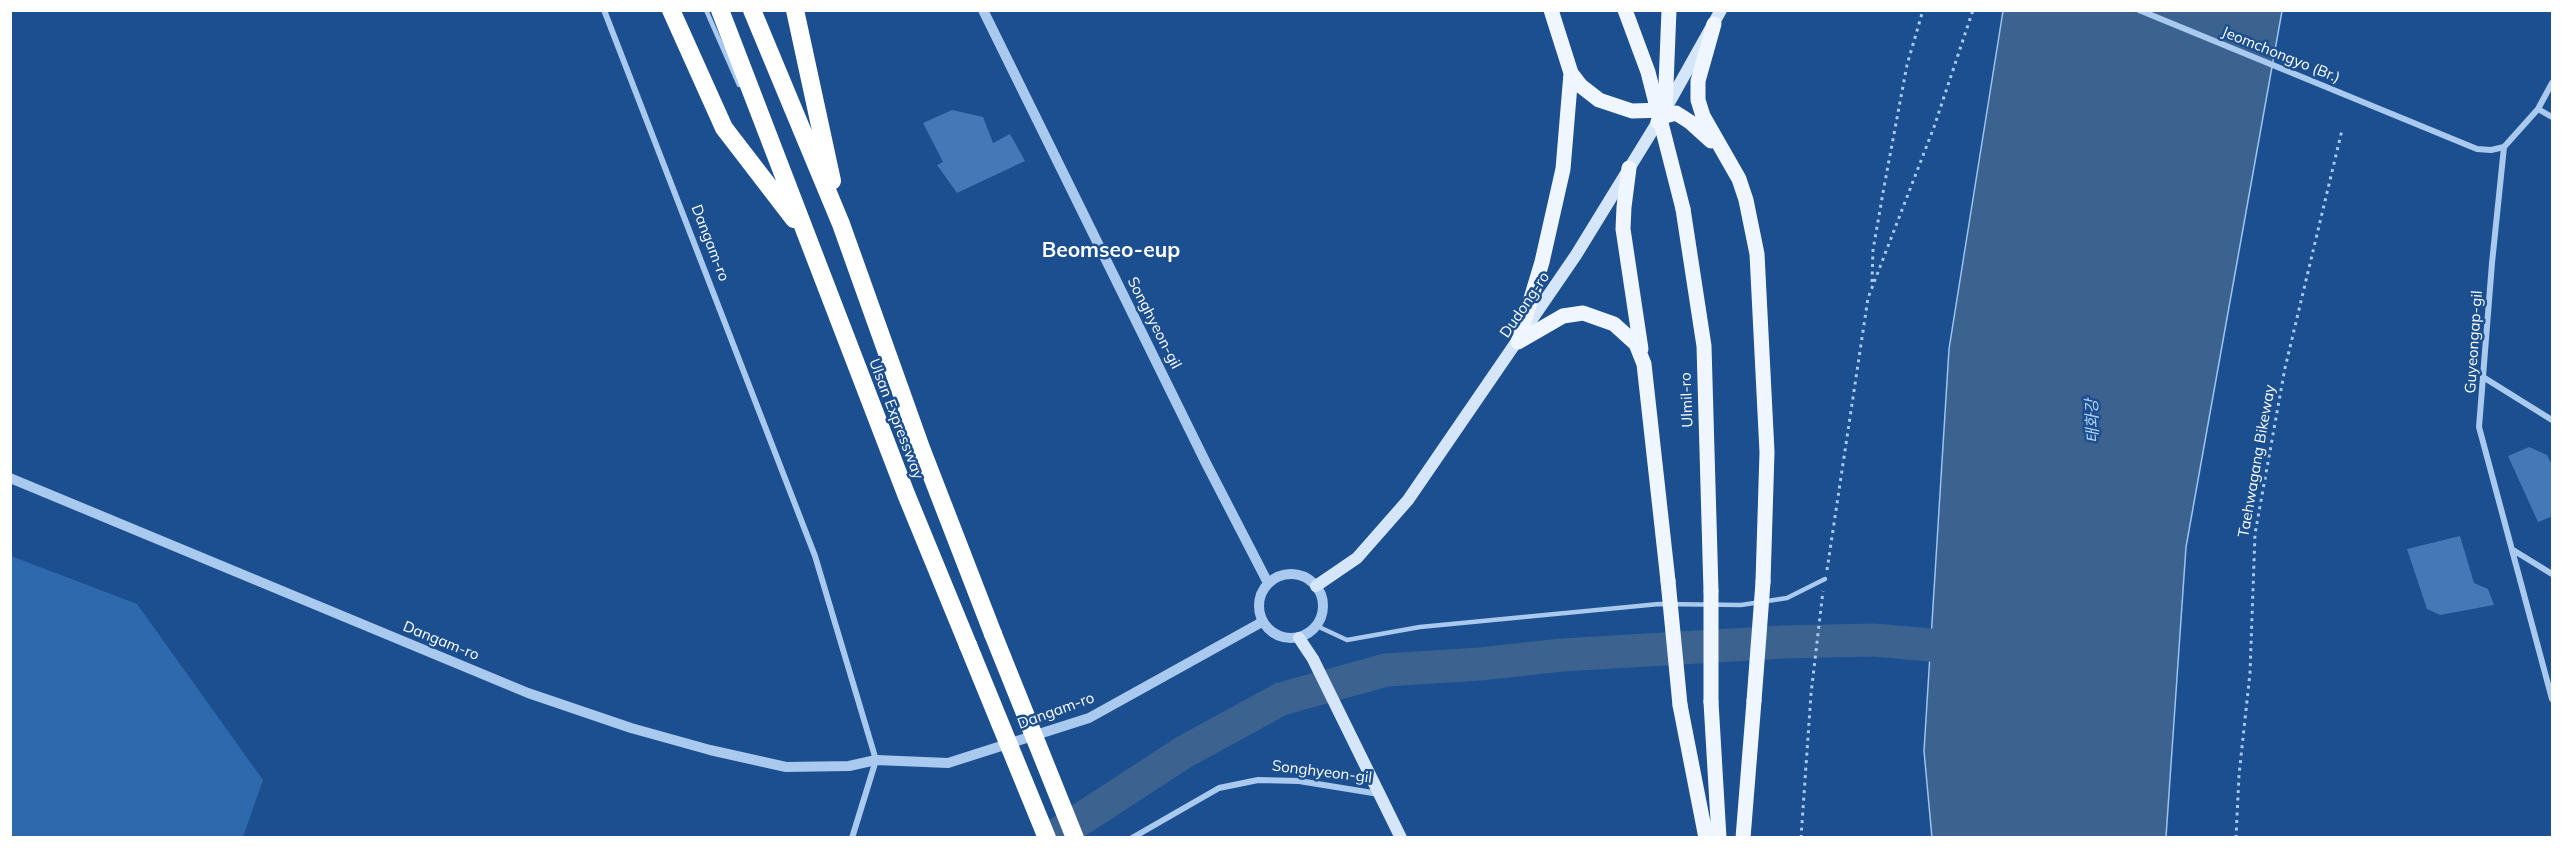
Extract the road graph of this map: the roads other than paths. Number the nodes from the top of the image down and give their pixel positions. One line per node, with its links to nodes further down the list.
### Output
1 (604, 10): 40 (street, Dangam-ro)
2 (671, 10): 25 (highway)
3 (706, 10): 15 (lane)
4 (720, 10): 25 (highway, Ulsan Expressway)
5 (752, 10): 24 (highway, Ulsan Expressway)
6 (795, 10): 24 (highway)
7 (983, 10): 34 (street, Songhyeon-gil)
8 (1551, 10): 13 (main road)
9 (1625, 10): 48 (main road, Ulmil-ro, bridge)
10 (1669, 10): 17 (main road)
11 (2139, 10): 21 (street, Jeomchongyo (Br.))
12 (1718, 17): 17 (main road, Dudong-ro); 22 (main road)
13 (1571, 73): 17 (main road); 26 (main road)
14 (2553, 83): 16 (street)
15 (744, 96)
16 (2538, 109): 19 (street); 21 (street)
17 (1665, 110): 20 (main road, Dudong-ro)
18 (754, 117): 25 (lane)
19 (2553, 117)
20 (1656, 124): 22 (main road); 23 (main road, Dudong-ro)
21 (2504, 147): 28 (street, Guyeongap-gil)
22 (1731, 163): 49 (main road, bridge)
23 (1629, 168): 26 (main road, Dudong-ro); 27 (main road)
24 (841, 224): 44 (highway, Ulsan Expressway, bridge)
25 (806, 234): 43 (highway, Ulsan Expressway, bridge)
26 (1518, 342): 27 (main road); 35 (main road, Dudong-ro)
27 (1644, 364): 47 (main road, bridge)
28 (2483, 377): 29 (street); 31 (street, Guyeongap-gil)
29 (2553, 420)
30 (10, 478): 40 (street, Dangam-ro)
31 (2513, 550): 32 (street); 39 (street, Guyeongap-gil)
32 (2553, 574)
33 (1825, 579): 37 (lane)
34 (1268, 583): 35 (street); 36 (street)
35 (1316, 586): 37 (street)
36 (1262, 622): 38 (street); 40 (street, Dangam-ro)
37 (1317, 626): 38 (street)
38 (1299, 638): 41 (main road, Songhyeon-gil)
39 (2553, 699)
40 (876, 760): 42 (street)
41 (1379, 794): 45 (street, Songhyeon-gil); 46 (main road, Songhyeon-gil)
42 (852, 837)
43 (1047, 837)
44 (1075, 837)
45 (1132, 837)
46 (1401, 837)
47 (1706, 837)
48 (1719, 837)
49 (1743, 837)

